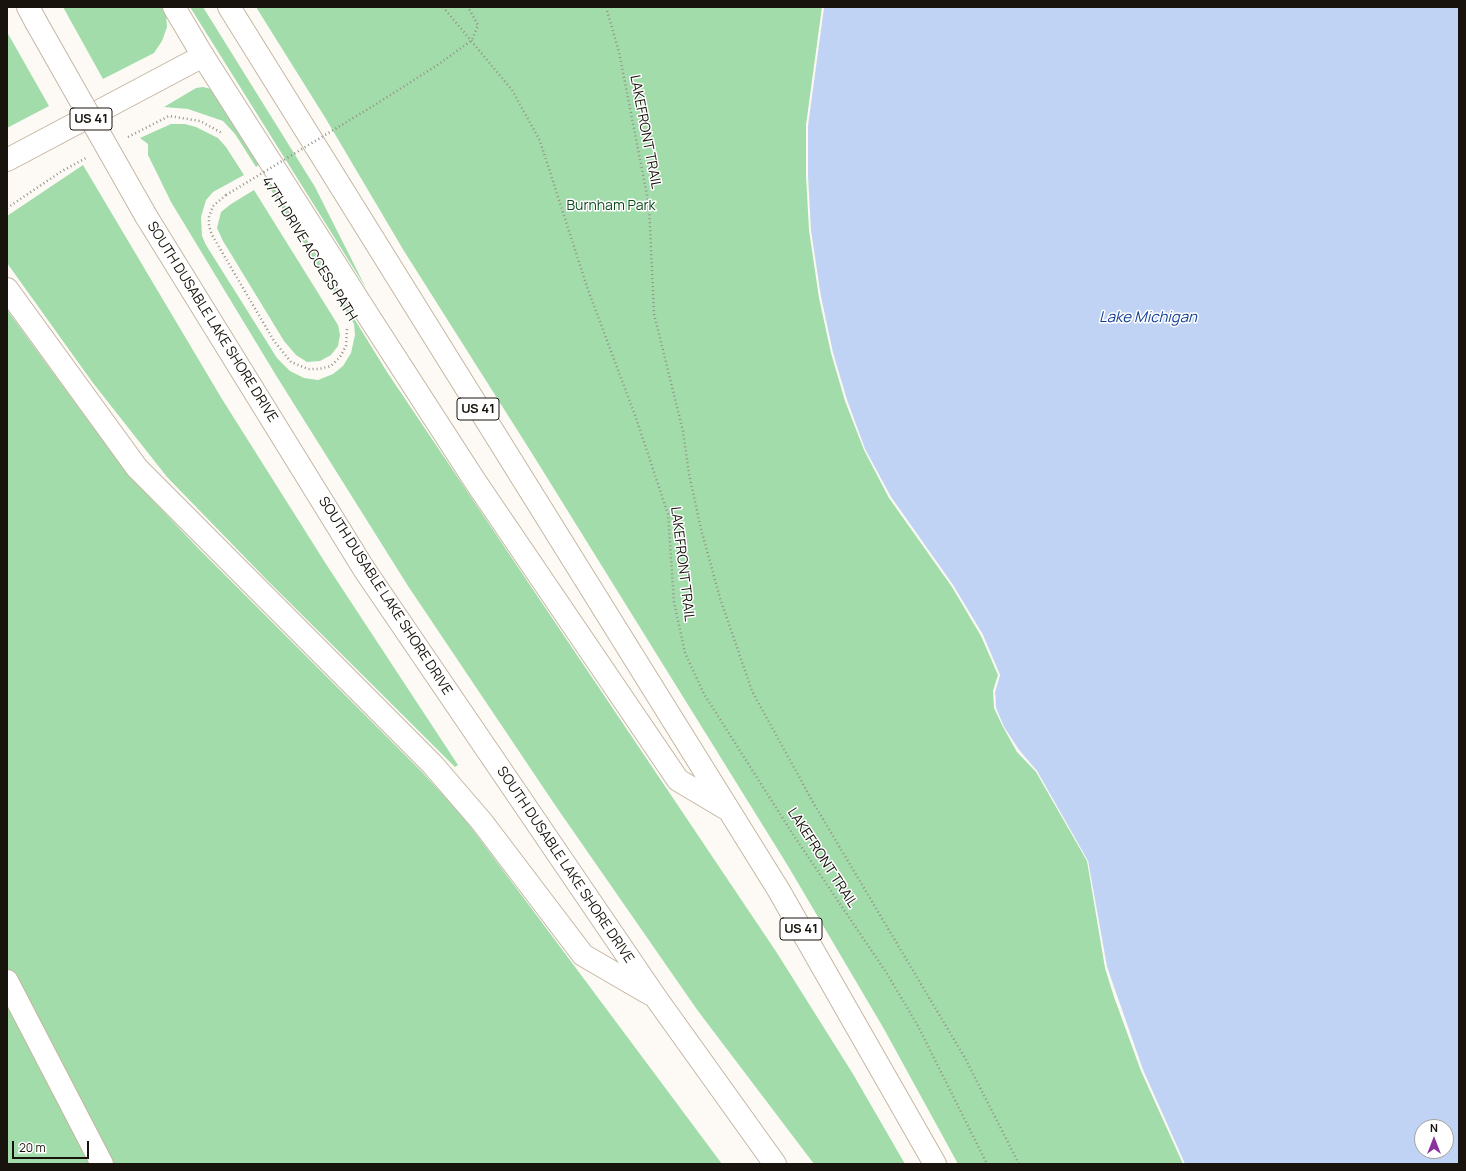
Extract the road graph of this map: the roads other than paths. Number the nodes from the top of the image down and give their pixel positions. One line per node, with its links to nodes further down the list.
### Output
1 (174, 7): 4 (main road)
2 (229, 7): 7 (main road, US 41)
3 (32, 15): 9 (main road, SOUTH DUSABLE LAKE SHORE DRIVE / US 41, bridge)
4 (203, 56): 5 (main road); 7 (main road)
5 (7, 160)
6 (7, 289): 9 (main road)
7 (728, 810): 12 (main road, US 41)
8 (7, 981): 10 (main road)
9 (656, 998): 11 (main road, SOUTH DUSABLE LAKE SHORE DRIVE / US 41)
10 (102, 1164)
11 (775, 1164)
12 (935, 1164)

